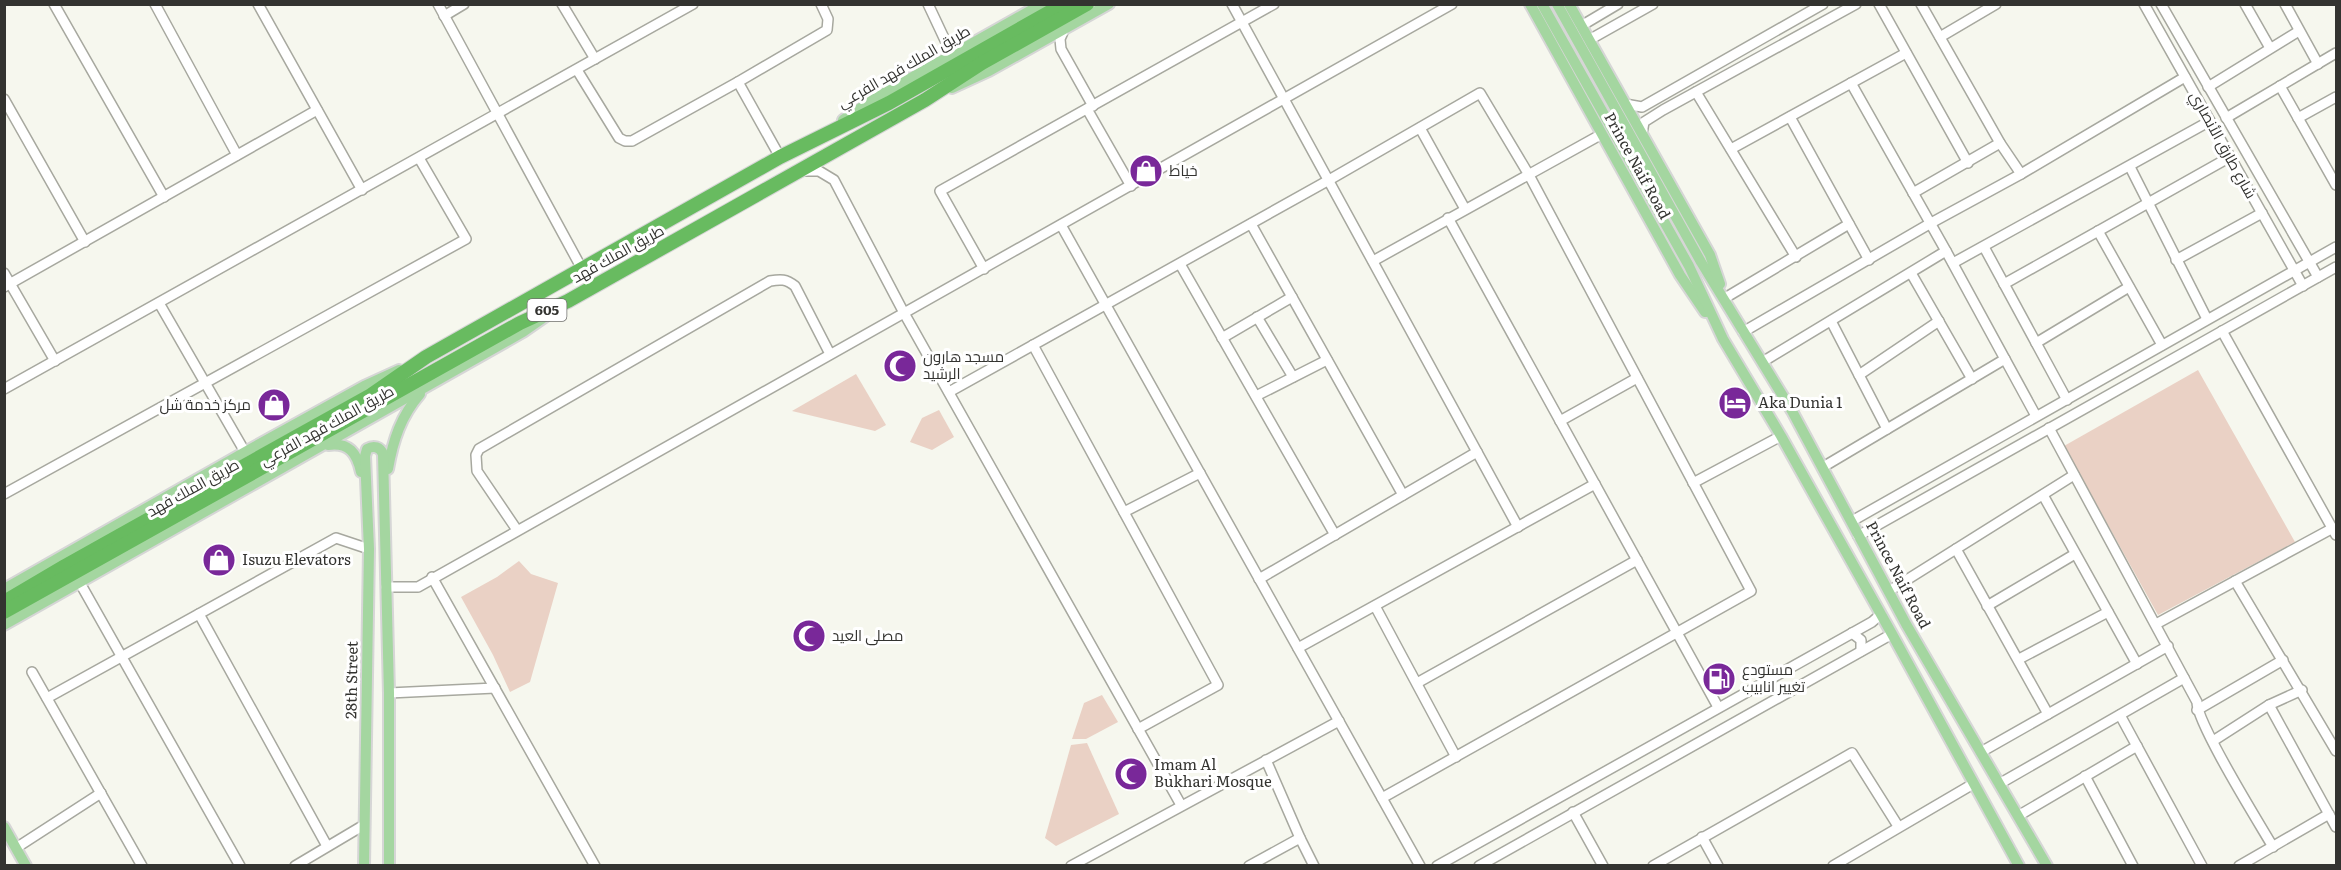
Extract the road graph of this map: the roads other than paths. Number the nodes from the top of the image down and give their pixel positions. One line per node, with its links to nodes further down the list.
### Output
1 (54, 4): 88 (street)
2 (154, 4): 74 (street)
3 (258, 4): 62 (street)
4 (438, 4): 34 (street)
5 (464, 4): 34 (street)
6 (562, 4): 47 (street)
7 (693, 4): 47 (street)
8 (821, 4): 51 (street)
9 (928, 4): 46 (street)
10 (1042, 4): 46 (main road, طريق الملك فهد الفرعي)
11 (1064, 4): 71 (highway, طريق الملك فهد / 605)
12 (1088, 4): 59 (highway, طريق الملك فهد / 605)
13 (1109, 4): 39 (main road)
14 (1232, 4): 36 (street)
15 (1274, 4): 36 (street)
16 (1452, 4): 33 (street)
17 (1530, 4): 69 (main road, Prince Naif Road)
18 (1542, 4): 133 (main road, Prince Naif Road)
19 (1557, 4): 121 (main road, Prince Naif Road)
20 (1569, 4): 38 (main road, Prince Naif Road)
21 (1653, 4): 35 (street)
22 (1823, 4): 32 (street)
23 (1856, 4): 37 (street)
24 (1879, 4): 44 (street)
25 (1921, 4): 41 (street)
26 (2144, 4): 50 (street, شارع طارق الأنصاري)
27 (2161, 4): 54 (street)
28 (2245, 4): 43 (street)
29 (2285, 4): 40 (street)
30 (1617, 5): 35 (street); 38 (street)
31 (1991, 6): 41 (street)
32 (1809, 8): 37 (street); 60 (street)
33 (1435, 9): 58 (street)
34 (444, 16): 63 (street)
35 (1625, 20): 42 (street)
36 (1243, 22): 58 (street); 61 (street)
37 (1818, 25): 55 (street)
38 (1581, 26): 42 (main road, Prince Naif Road)
39 (1064, 30): 59 (main road); 61 (street)
40 (2300, 31): 43 (street); 48 (street)
41 (1940, 37): 72 (street)
42 (1589, 40): 60 (main road, Prince Naif Road)
43 (2270, 48): 54 (street)
44 (1906, 53): 52 (street); 78 (street)
45 (2337, 53): 48 (street)
46 (952, 55): 71 (main road, طريق الملك فهد الفرعي)
47 (595, 60): 49 (street)
48 (2318, 64): 53 (street)
49 (577, 70): 51 (street); 63 (street)
50 (2185, 77): 67 (street, شارع طارق الأنصاري); 81 (street)
51 (738, 82): 75 (street)
52 (1851, 83): 64 (street); 87 (street)
53 (2280, 86): 65 (street); 66 (street)
54 (2208, 87): 65 (street)
55 (1696, 92): 70 (street); 73 (street)
56 (2337, 97): 66 (street)
57 (4, 99): 98 (street)
58 (1285, 99): 84 (street); 85 (street)
59 (925, 100): 80 (highway, طريق الملك فهد / 605)
60 (1625, 104): 70 (main road, Prince Naif Road)
61 (1090, 108): 85 (street); 110 (street)
62 (317, 110): 74 (street); 86 (street)
63 (499, 113): 77 (street); 111 (street)
64 (1790, 117): 73 (street); 95 (street)
65 (2226, 118): 106 (street)
66 (2298, 118): 83 (street)
67 (2210, 121): 76 (street, شارع طارق الأنصاري); 79 (street)
68 (1420, 128): 82 (street); 84 (street); 90 (street)
69 (1602, 134): 82 (street); 133 (main road, Prince Naif Road)
70 (1642, 134): 121 (main road, Prince Naif Road)
71 (814, 139): 75 (highway, طريق الملك فهد / 605)
72 (2000, 143): 78 (street); 81 (street)
73 (1731, 149): 102 (street)
74 (237, 155): 88 (street)
75 (780, 157): 111 (highway, طريق الملك فهد / 605)
76 (2230, 157): 89 (street); 91 (street, شارع طارق الأنصاري)
77 (419, 158): 86 (street); 147 (street)
78 (1968, 163): 87 (street)
79 (2130, 167): 89 (street); 99 (street)
80 (798, 172): 122 (highway, طريق الملك فهد / 605); 125 (street)
81 (2021, 174): 93 (street)
82 (1529, 176): 90 (street); 145 (street)
83 (2335, 179)
84 (1329, 180): 94 (street); 105 (street)
85 (1131, 186): 96 (street)
86 (362, 190): 123 (street)
87 (1913, 193): 93 (street)
88 (164, 197): 98 (street)
89 (2149, 202): 97 (street); 104 (street)
90 (1465, 209): 92 (street)
91 (2262, 213): 104 (street); 112 (street, شارع طارق الأنصاري)
92 (1448, 218): 105 (street); 156 (street)
93 (1931, 223): 101 (street); 103 (street)
94 (1251, 224): 108 (street); 120 (street)
95 (1849, 224): 102 (street); 103 (street)
96 (1061, 225): 110 (street); 124 (street)
97 (2098, 231): 116 (street); 119 (street)
98 (85, 242): 117 (street)
99 (1984, 246): 107 (street); 116 (street)
100 (2337, 247): 106 (street)
101 (1946, 251): 107 (street); 114 (street)
102 (1796, 257): 121 (street)
103 (1869, 260): 131 (street)
104 (2176, 260): 127 (street)
105 (1373, 261): 162 (street)
106 (2309, 262): 112 (street); 115 (street)
107 (1953, 263): 139 (street)
108 (1179, 264): 124 (street); 132 (street)
109 (2337, 267): 115 (street)
110 (984, 268): 125 (street)
111 (582, 269): 138 (highway, طريق الملك فهد / 605)
112 (2294, 271): 118 (street, شارع طارق الأنصاري); 127 (street)
113 (4, 273): 117 (street)
114 (1911, 273): 128 (street); 129 (street)
115 (2318, 277): 118 (street)
116 (2004, 284): 134 (street)
117 (8, 285): 141 (street)
118 (2303, 286): 130 (street)
119 (2129, 287): 134 (street); 136 (street)
120 (1292, 297): 126 (street); 140 (street)
121 (1725, 298): 131 (main road, Prince Naif Road)
122 (568, 301): 149 (main road, طريق الملك فهد الفرعي); 199 (highway, طريق الملك فهد / 605)
123 (159, 303): 141 (street); 147 (street)
124 (1106, 305): 135 (street); 164 (street)
125 (904, 313): 137 (street); 151 (street)
126 (1257, 317): 132 (street); 144 (street)
127 (2207, 319): 136 (street)
128 (1832, 321): 142 (street); 143 (street)
129 (1939, 321): 143 (street); 146 (street)
130 (2222, 331): 153 (street); 179 (street)
131 (1743, 332): 142 (main road, Prince Naif Road)
132 (1222, 338): 152 (street)
133 (1723, 339): 159 (main road, Prince Naif Road)
134 (2036, 343): 154 (street)
135 (1033, 345): 151 (street); 175 (street)
136 (2162, 345): 148 (street)
137 (830, 354): 178 (street); 178 (street)
138 (426, 357): 161 (main road, طريق الملك فهد الفرعي); 193 (highway, طريق الملك فهد / 605)
139 (2005, 359): 146 (street); 155 (street)
140 (1327, 360): 144 (street); 170 (street)
141 (55, 361): 150 (street)
142 (1764, 361): 163 (main road, Prince Naif Road)
143 (1859, 375): 158 (street)
144 (1293, 377): 152 (street)
145 (1637, 378): 156 (street); 166 (street)
146 (1972, 379): 158 (street)
147 (204, 383): 161 (street); 168 (street)
148 (2092, 385): 153 (street); 154 (street)
149 (426, 387): 160 (main road, طريق الملك فهد الفرعي); 173 (main road)
150 (4, 389)
151 (949, 392): 224 (street)
152 (1256, 396): 180 (street)
153 (2101, 399): 157 (street)
154 (2067, 400): 155 (street)
155 (2036, 416): 169 (street)
156 (1560, 421): 167 (street)
157 (2049, 428): 165 (street); 174 (street)
158 (1887, 429): 163 (street)
159 (1781, 436): 166 (street); 198 (main road, Prince Naif Road)
160 (322, 446): 172 (main road); 189 (main road, طريق الملك فهد الفرعي)
161 (245, 452): 191 (main road, طريق الملك فهد الفرعي)
162 (1477, 452): 170 (street); 177 (street)
163 (1823, 467): 176 (main road, Prince Naif Road)
164 (1200, 473): 175 (street); 187 (street)
165 (2074, 475): 171 (street); 200 (street)
166 (1693, 483): 201 (street)
167 (1595, 484): 177 (street); 185 (street)
168 (4, 494)
169 (1900, 494): 174 (street); 176 (street)
170 (1403, 495): 180 (street)
171 (2043, 495): 183 (street); 184 (street)
172 (366, 496): 173 (main road); 182 (main road, 28th Street)
173 (384, 496): 190 (main road)
174 (1910, 507): 181 (street)
175 (1124, 512): 224 (street)
176 (1852, 521): 181 (main road, Prince Naif Road)
177 (1518, 526): 194 (street)
178 (517, 530): 186 (street)
179 (2335, 532): 188 (street)
180 (1335, 535): 187 (street)
181 (1858, 536): 192 (main road, Prince Naif Road)
182 (369, 549): 197 (street); 240 (main road, 28th Street)
183 (1956, 549): 192 (street); 195 (street)
184 (2075, 554): 195 (street); 196 (street)
185 (1637, 560): 201 (street); 213 (street)
186 (432, 578): 190 (street); 214 (street)
187 (1259, 579): 205 (street)
188 (2235, 581): 200 (street); 209 (street)
189 (80, 584): 199 (main road, طريق الملك فهد الفرعي); 207 (street)
190 (386, 587): 216 (main road)
191 (4, 589)
192 (1889, 591): 228 (main road, Prince Naif Road)
193 (4, 602)
194 (1375, 606): 205 (street); 213 (street)
195 (1987, 606): 208 (street)
196 (2108, 612): 208 (street); 210 (street)
197 (200, 614): 207 (street); 246 (street)
198 (1881, 614): 202 (street); 203 (main road, Prince Naif Road)
199 (5, 622)
200 (2156, 624): 204 (street)
201 (1677, 633): 219 (street); 229 (street)
202 (1852, 633): 206 (street); 219 (street)
203 (1892, 634): 206 (street); 232 (main road, Prince Naif Road)
204 (2168, 646): 210 (street); 212 (street)
205 (1298, 648): 223 (street)
206 (1861, 651): 237 (street)
207 (121, 657): 217 (street); 251 (street)
208 (2019, 659): 221 (street)
209 (2283, 660): 215 (street); 220 (street)
210 (2137, 664): 221 (street)
211 (32, 672): 217 (street)
212 (2184, 678): 220 (street); 222 (street)
213 (1417, 683): 229 (street)
214 (495, 688): 216 (street); 255 (street)
215 (2302, 690): 218 (street); 227 (street)
216 (388, 693): 254 (main road)
217 (47, 698): 234 (street)
218 (2269, 705): 225 (street); 238 (street)
219 (1718, 707): 260 (street)
220 (2197, 710): 225 (street)
221 (2048, 714): 228 (street)
222 (2120, 715): 226 (street); 233 (street)
223 (1339, 721): 230 (street); 235 (street)
224 (1138, 729): 236 (street)
225 (2213, 741): 247 (street)
226 (2137, 746): 231 (street); 269 (street)
227 (2337, 751)
228 (1981, 752): 233 (main road, Prince Naif Road)
229 (1456, 757): 235 (street)
230 (1266, 760): 236 (street); 245 (street)
231 (2085, 776): 239 (street); 268 (street)
232 (1973, 784): 241 (street); 266 (main road, Prince Naif Road)
233 (1999, 784): 239 (main road, Prince Naif Road)
234 (101, 792): 248 (street); 250 (street)
235 (1382, 798): 259 (street)
236 (1181, 805): 256 (street)
237 (1572, 812): 261 (street); 262 (street)
238 (2329, 814): 243 (street); 247 (street)
239 (2018, 816): 267 (main road, Prince Naif Road)
240 (364, 825): 246 (street); 253 (main road, 28th Street)
241 (1898, 826): 244 (street); 265 (street)
242 (4, 827): 248 (main road)
243 (2337, 827)
244 (1702, 837): 263 (street); 264 (street)
245 (1300, 838): 257 (street); 258 (street)
246 (327, 846): 252 (street)
247 (2273, 847): 270 (street)
248 (16, 848): 249 (main road)
249 (26, 866)
250 (142, 866)
251 (240, 866)
252 (296, 866)
253 (364, 866)
254 (388, 866)
255 (595, 866)
256 (1071, 866)
257 (1249, 866)
258 (1314, 866)
259 (1420, 866)
260 (1437, 866)
261 (1479, 866)
262 (1603, 866)
263 (1653, 866)
264 (1718, 866)
265 (1833, 866)
266 (2019, 866)
267 (2047, 866)
268 (2133, 866)
269 (2202, 866)
270 (2239, 866)

